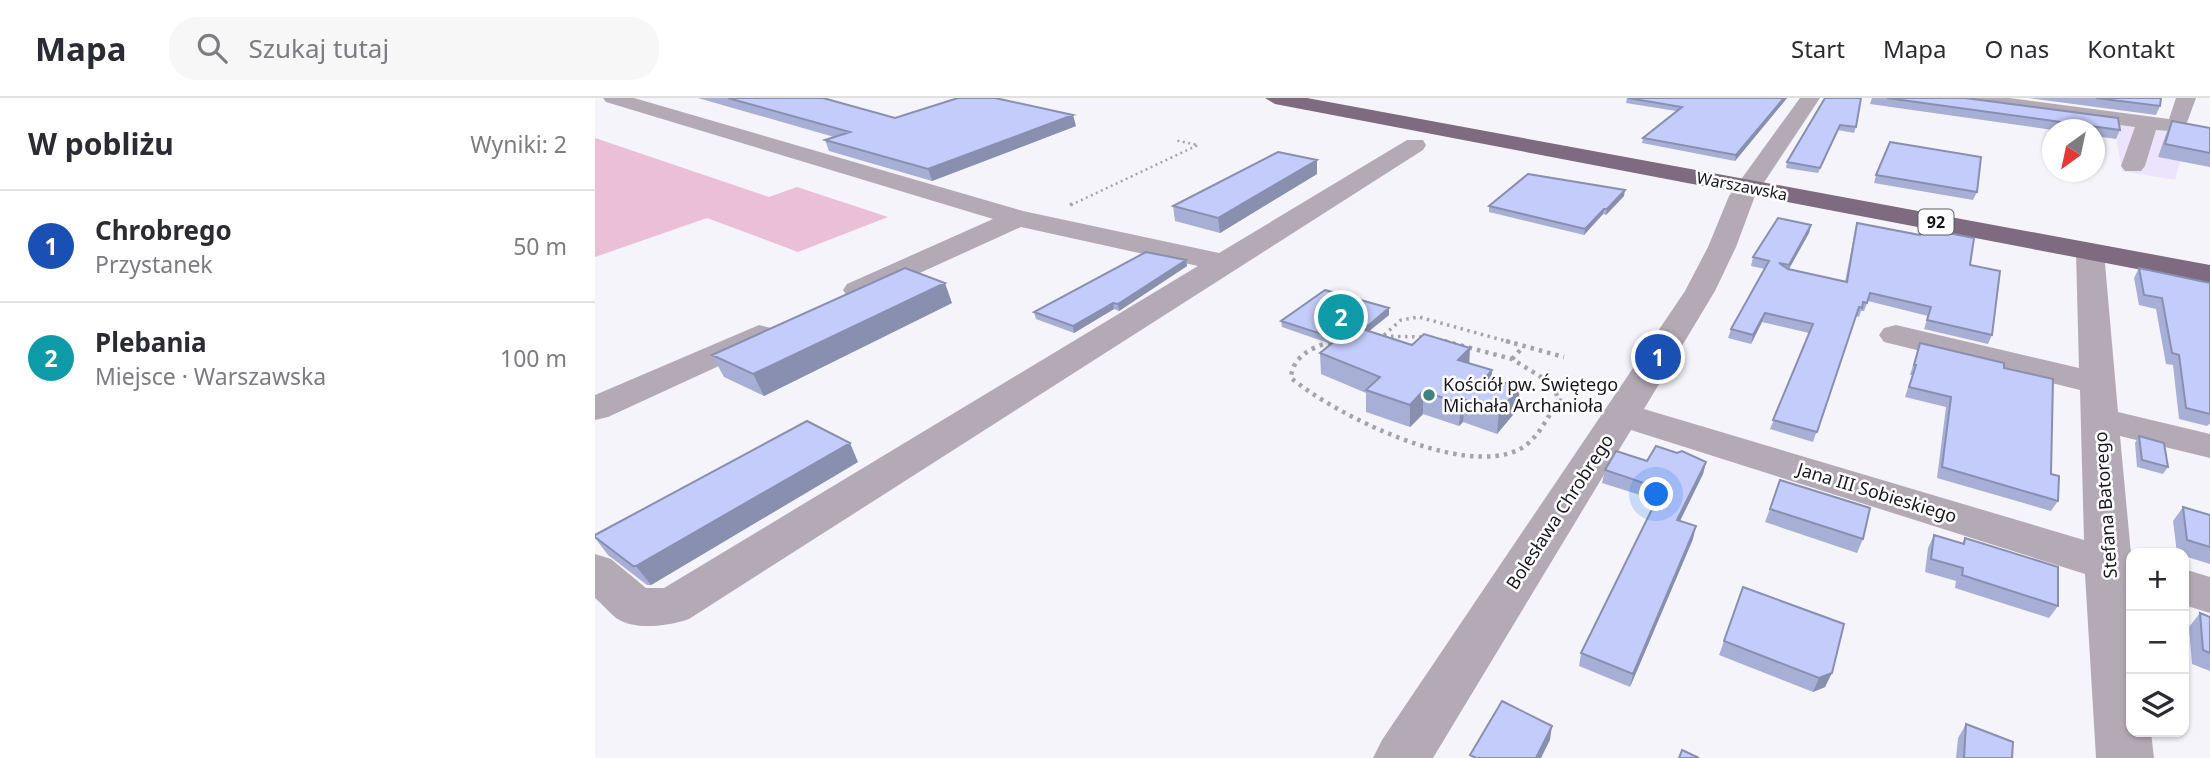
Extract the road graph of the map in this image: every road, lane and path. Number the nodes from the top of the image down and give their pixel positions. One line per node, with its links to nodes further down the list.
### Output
1 (613, 98): 11 (street)
2 (1275, 98): 10 (main road, Warszawska / 92)
3 (1810, 98): 10 (street, Bolesława Chrobrego)
4 (1963, 98): 6 (street)
5 (2186, 98): 6 (street)
6 (2147, 124): 9 (street)
7 (1174, 140): 11 (path)
8 (1415, 145): 13 (street)
9 (2133, 166)
10 (1748, 187): 12 (main road, Warszawska / 92); 27 (street, Bolesława Chrobrego)
11 (1026, 220): 13 (street); 15 (street)
12 (2090, 252): 14 (main road, Warszawska / 92); 25 (street, Stefana Batorego)
13 (1224, 263): 30 (street)
14 (2210, 274)
15 (831, 303)
16 (782, 325): 26 (street)
17 (1383, 335): 19 (path); 21 (path); 23 (path)
18 (1896, 335): 25 (street)
19 (1372, 337)
20 (1336, 341): 24 (path)
21 (1523, 347): 22 (path); 23 (path)
22 (1564, 357)
23 (1512, 359): 24 (path)
24 (1558, 400): 27 (path)
25 (2099, 401): 28 (street); 29 (street, Stefana Batorego)
26 (595, 410)
27 (1611, 414): 29 (street, Jana III Sobieskiego); 33 (street, Bolesława Chrobrego)
28 (2210, 446)
29 (2120, 567): 34 (street, Stefana Batorego)
30 (595, 571)
31 (2189, 589): 32 (street)
32 (2210, 595)
33 (1402, 758)
34 (2125, 758)

